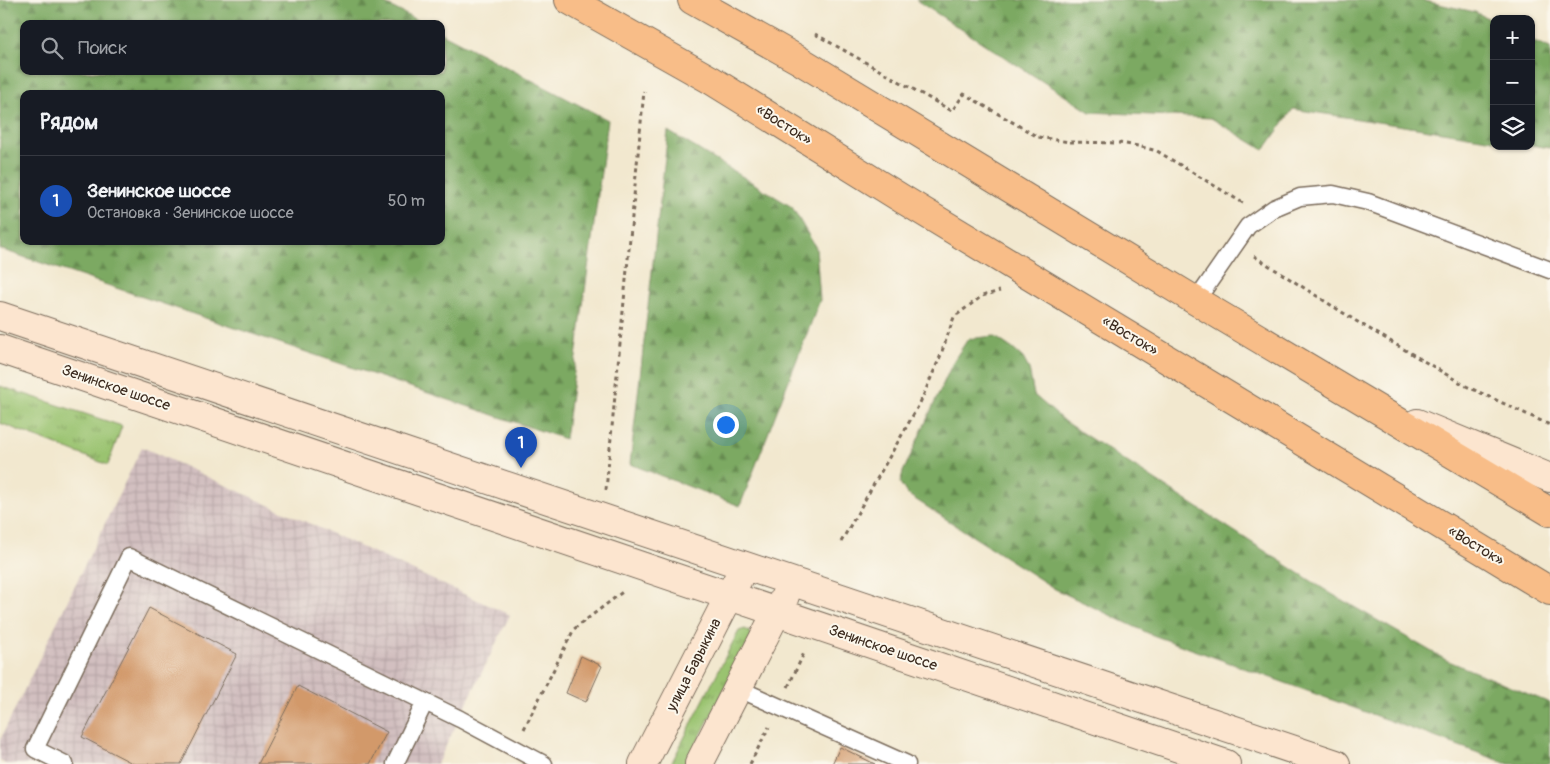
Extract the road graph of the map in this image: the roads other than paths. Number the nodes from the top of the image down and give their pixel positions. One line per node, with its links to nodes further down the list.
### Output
1 (569, 0): 12 (highway, «Восток»)
2 (692, 0): 4 (highway)
3 (1550, 270): 4 (lane)
4 (1196, 301): 7 (highway)
5 (0, 316): 10 (main road, Зенинское шоссе)
6 (0, 349): 13 (main road, Зенинское шоссе)
7 (1368, 403): 8 (main road); 9 (highway)
8 (1550, 478)
9 (1550, 512)
10 (744, 566): 11 (main road, Зенинское шоссе); 13 (main road, улица Барыкина)
11 (792, 582): 14 (main road); 24 (main road, Зенинское шоссе)
12 (1550, 591)
13 (730, 596): 14 (main road, Зенинское шоссе); 20 (main road, улица Барыкина)
14 (777, 612): 15 (main road); 23 (main road, Зенинское шоссе)
15 (737, 688): 21 (main road); 22 (lane)
16 (425, 702): 17 (lane); 18 (lane); 19 (lane)
17 (65, 764)
18 (395, 764)
19 (544, 764)
20 (643, 764)
21 (699, 764)
22 (907, 764)
23 (1226, 764)
24 (1336, 764)

